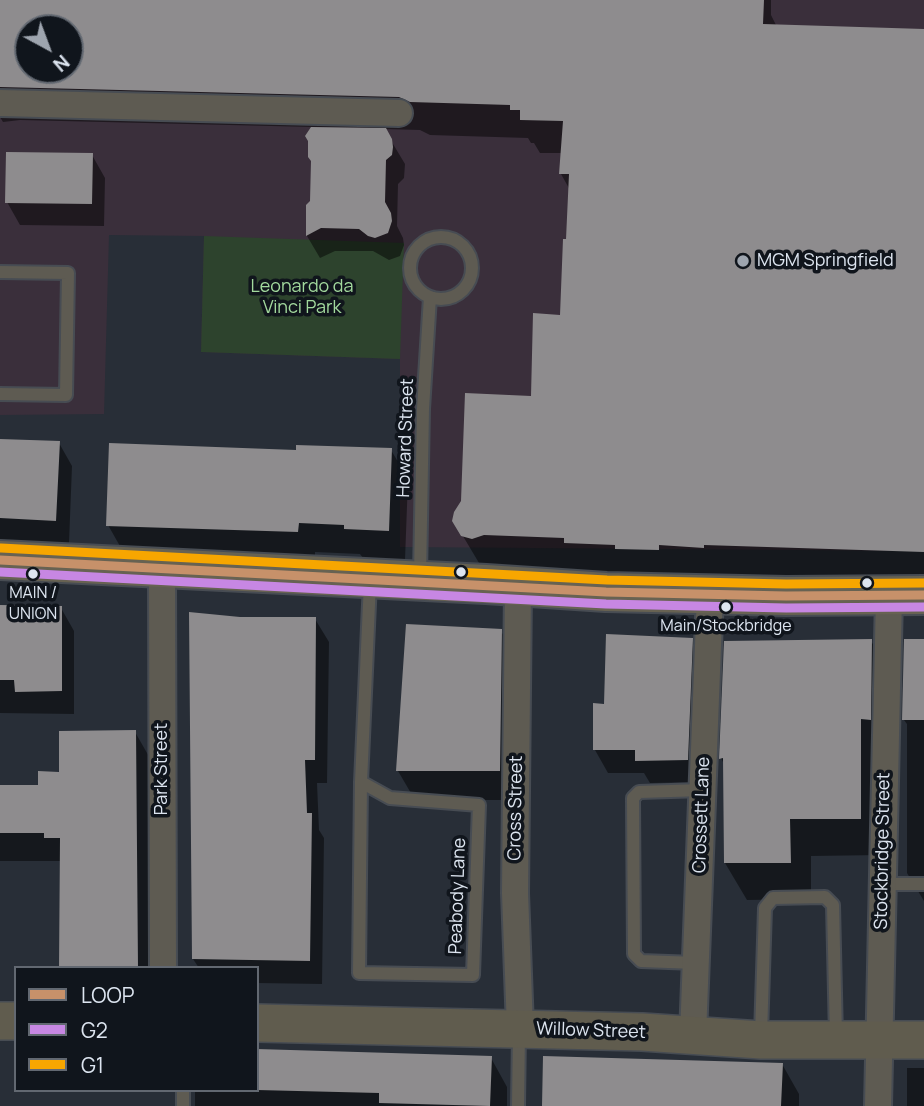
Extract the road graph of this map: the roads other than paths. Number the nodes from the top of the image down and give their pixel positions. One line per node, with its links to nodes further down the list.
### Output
1 (0, 103): 2 (street)
2 (399, 113)
3 (0, 272): 5 (lane)
4 (430, 297): 4 (lane); 9 (lane, Howard Street)
5 (0, 394)
6 (0, 561): 7 (main road)
7 (162, 569): 8 (main road); 18 (street, Park Street)
8 (371, 578): 9 (main road); 13 (lane, Peabody Lane)
9 (419, 580): 10 (main road)
10 (518, 587): 11 (main road); 20 (street, Cross Street)
11 (710, 594): 12 (main road); 14 (street, Crossett Lane)
12 (907, 595): 15 (street, Stockbridge Street)
13 (360, 782): 13 (lane, Peabody Lane)
14 (703, 790): 17 (street, Crossett Lane); 17 (lane)
15 (883, 884): 16 (lane); 25 (street, Stockbridge Street)
16 (924, 884)
17 (696, 963): 21 (street, Crossett Lane)
18 (163, 966)
19 (259, 1023): 20 (street, Willow Street)
20 (520, 1028): 21 (street, Willow Street); 26 (lane)
21 (693, 1035): 22 (street, Willow Street)
22 (761, 1040): 23 (street, Willow Street); 23 (lane)
23 (836, 1040): 25 (street, Willow Street)
24 (924, 1040): 25 (street, Willow Street)
25 (878, 1041): 27 (street, Stockbridge Street)
26 (518, 1106)
27 (877, 1106)

